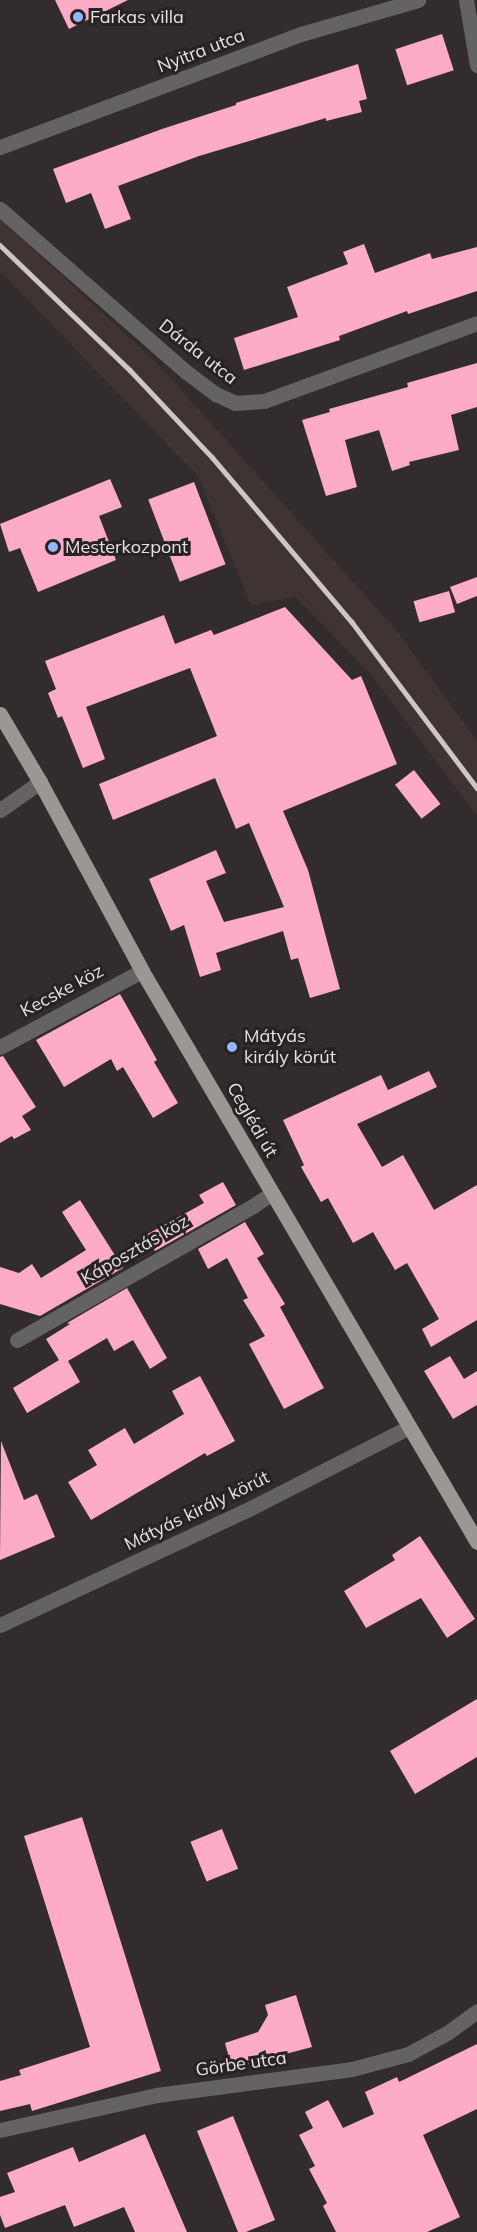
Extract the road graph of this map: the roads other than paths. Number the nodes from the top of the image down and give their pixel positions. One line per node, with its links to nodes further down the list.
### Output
1 (418, 0): 4 (street, Nyitra utca)
2 (466, 0): 3 (street)
3 (477, 66)
4 (0, 147)
5 (0, 209): 6 (street, Dárda utca)
6 (477, 323)
7 (0, 714): 8 (main road, Ceglédi út)
8 (40, 782): 9 (street); 10 (main road, Ceglédi út)
9 (0, 810)
10 (142, 971): 11 (street, Kecske köz); 12 (main road, Ceglédi út)
11 (0, 1047)
12 (272, 1193): 13 (street, Káposztás köz); 14 (main road, Ceglédi út)
13 (17, 1340)
14 (409, 1427): 15 (main road, Ceglédi út); 16 (street, Mátyás király körút)
15 (477, 1542)
16 (0, 1625)
17 (477, 2011): 18 (street, Görbe utca)
18 (0, 2130)

